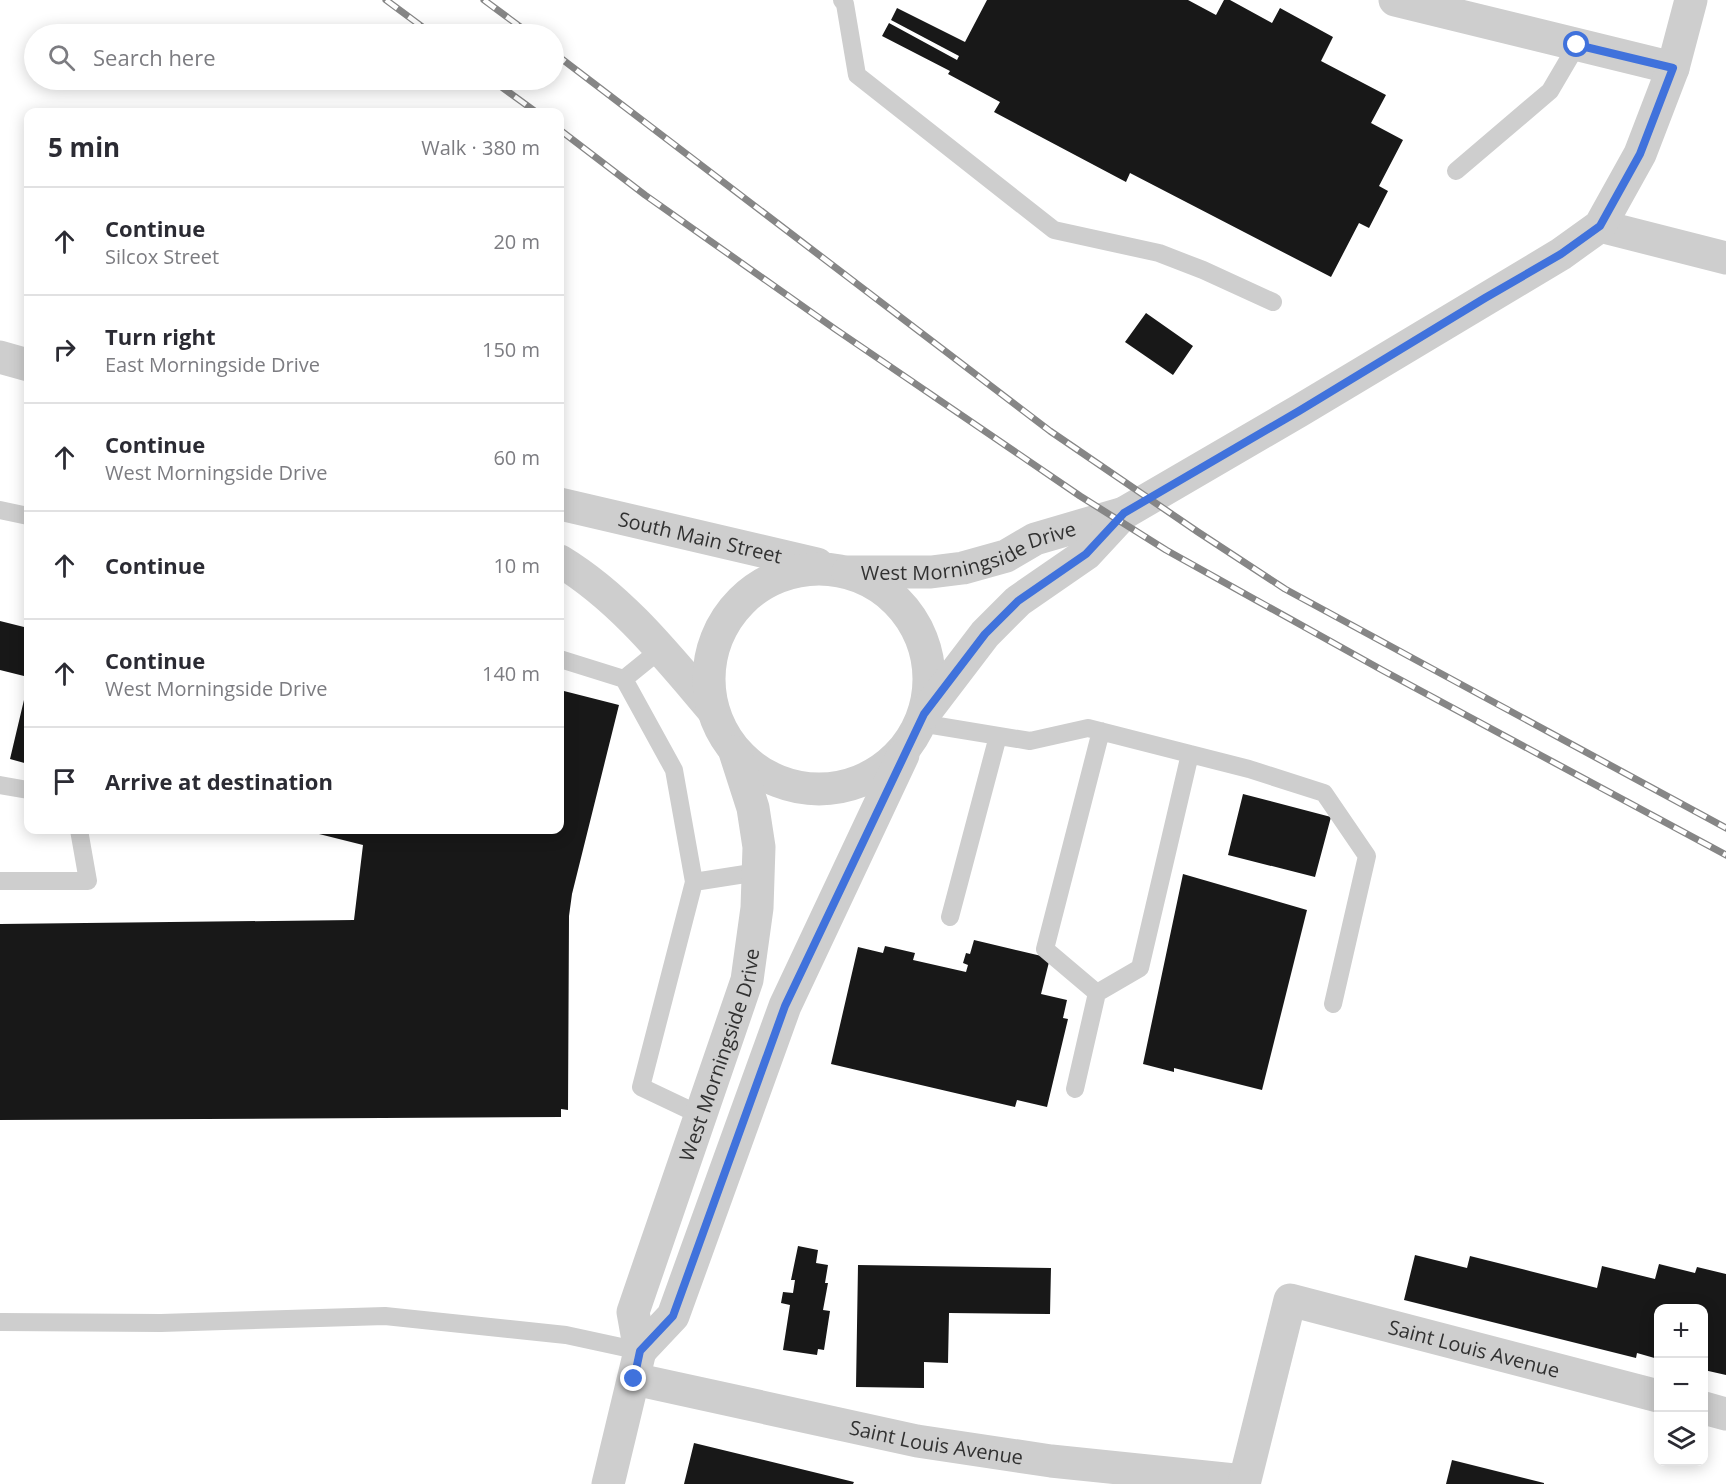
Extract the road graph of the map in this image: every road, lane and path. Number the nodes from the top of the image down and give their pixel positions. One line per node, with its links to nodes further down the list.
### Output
1 (842, 0): 9 (lane)
2 (1395, 0): 4 (street)
3 (1691, 0): 5 (street)
4 (1577, 45): 5 (street); 6 (lane)
5 (1673, 68): 7 (street)
6 (1456, 171)
7 (1600, 226): 8 (street); 14 (street)
8 (1726, 258)
9 (1273, 302)
10 (0, 357): 11 (street)
11 (24, 364)
12 (564, 505): 17 (street, South Main Street)
13 (0, 510): 15 (lane)
14 (1124, 513): 17 (street, West Morningside Drive); 22 (street, West Morningside Drive)
15 (24, 515)
16 (564, 563): 18 (street)
17 (845, 571): 21 (street); 22 (street)
18 (661, 649): 20 (lane); 21 (street)
19 (564, 660): 20 (lane)
20 (624, 679): 33 (lane)
21 (713, 710): 25 (street, West Morningside Drive)
22 (922, 718): 24 (lane); 27 (street, West Morningside Drive)
23 (1101, 731): 24 (lane); 26 (lane); 35 (lane)
24 (998, 736): 34 (lane)
25 (735, 752): 27 (street); 31 (street, West Morningside Drive)
26 (1190, 753): 35 (lane); 36 (lane)
27 (904, 754): 40 (street, West Morningside Drive)
28 (0, 785): 29 (lane)
29 (24, 789)
30 (80, 834): 32 (lane)
31 (758, 872): 33 (lane); 38 (street, West Morningside Drive)
32 (0, 881)
33 (694, 882): 38 (lane)
34 (950, 917)
35 (1096, 993): 37 (lane)
36 (1333, 1004)
37 (1075, 1089)
38 (700, 1115): 40 (street, West Morningside Drive)
39 (0, 1322): 40 (lane)
40 (637, 1365): 44 (street, Saint Louis Avenue); 45 (street, West Morningside Drive)
41 (1654, 1395): 44 (street, Saint Louis Avenue)
42 (1708, 1409): 43 (street)
43 (1726, 1414)
44 (1244, 1482)
45 (608, 1484)

